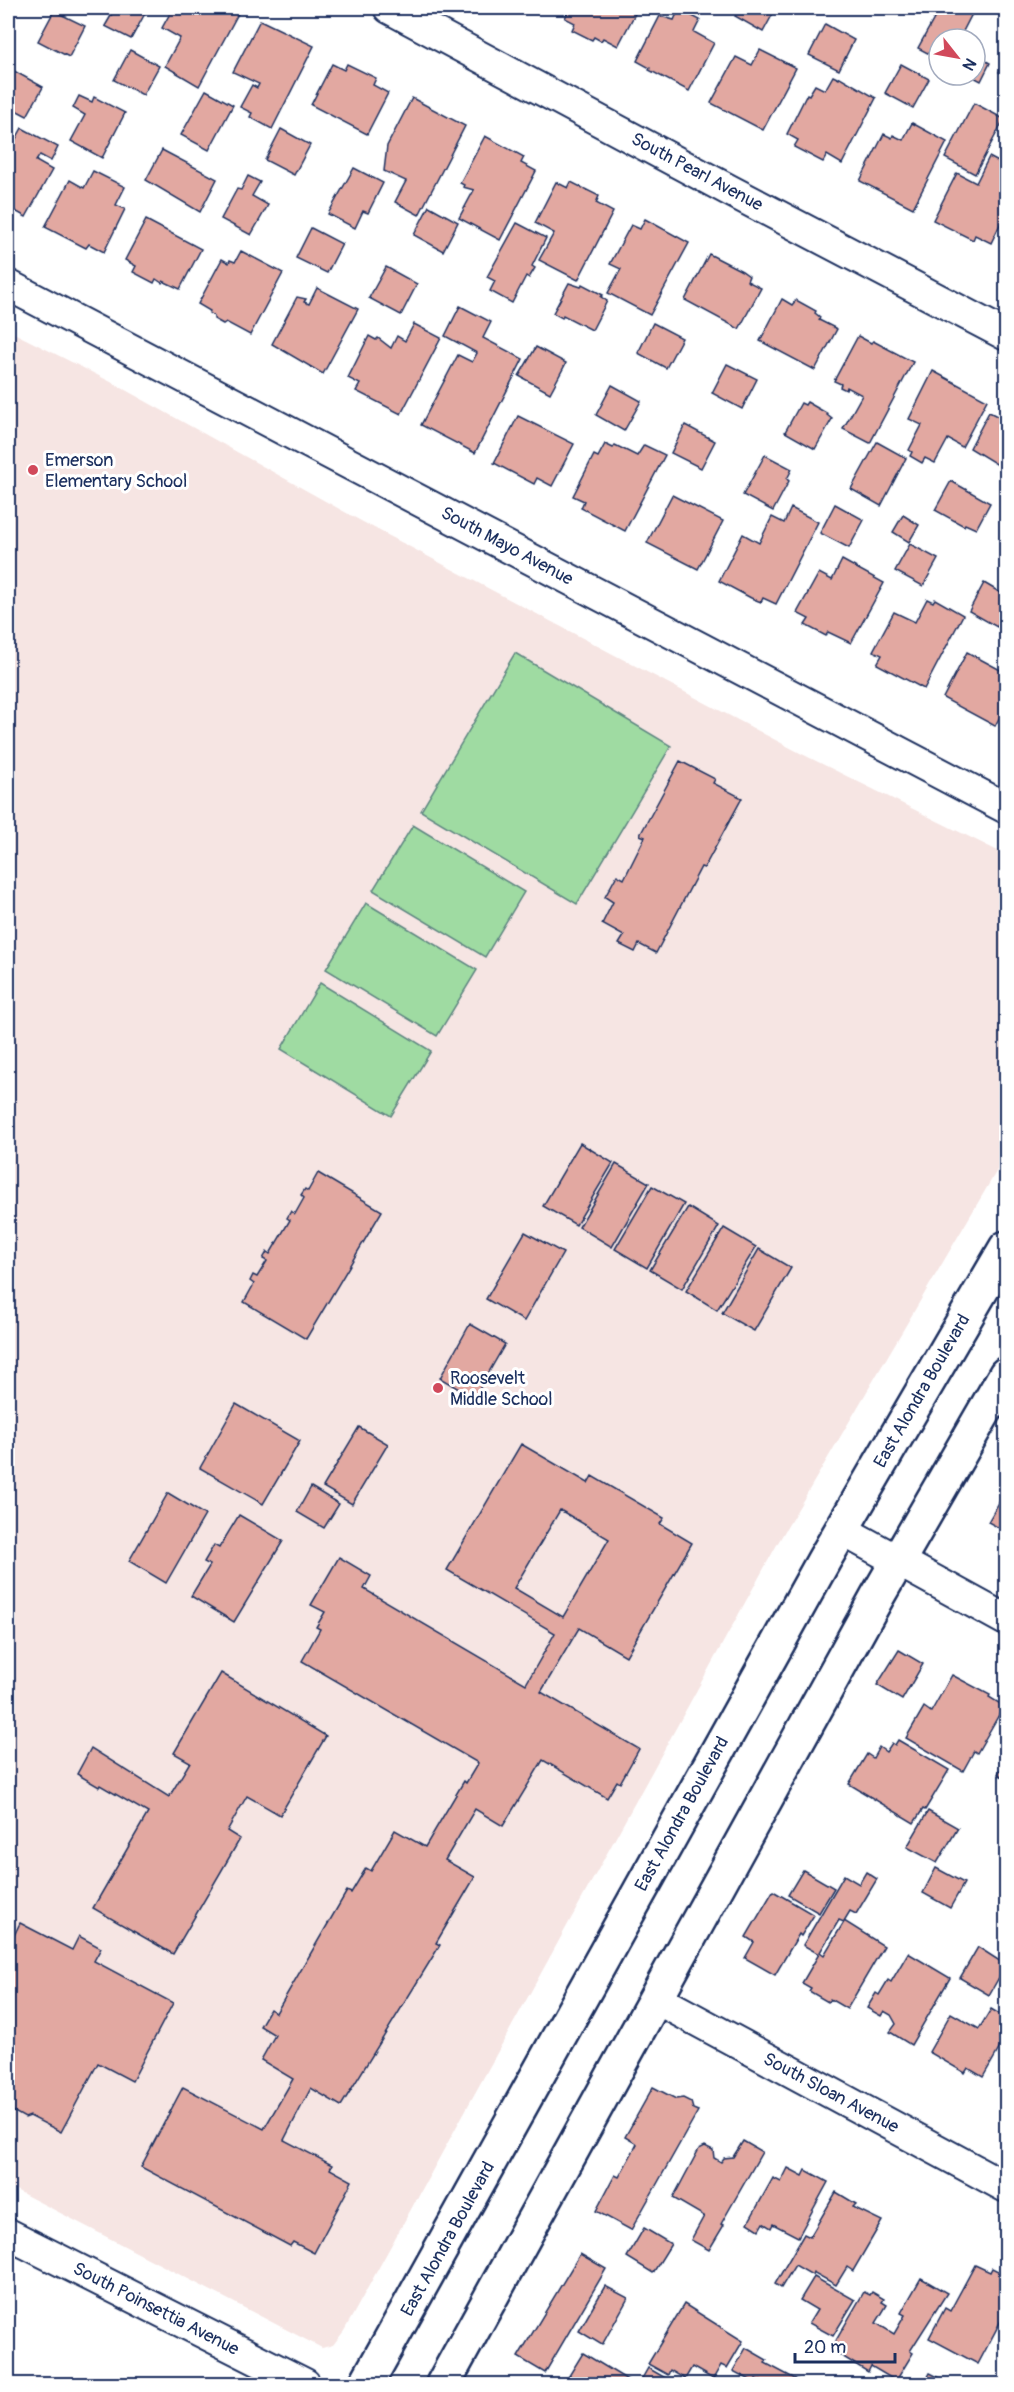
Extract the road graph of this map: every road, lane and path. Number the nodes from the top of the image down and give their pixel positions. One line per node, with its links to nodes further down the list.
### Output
1 (389, 8): 3 (street, South Pearl Avenue)
2 (8, 285): 4 (street, South Mayo Avenue)
3 (1006, 335)
4 (1006, 808)
5 (1006, 1248): 7 (main road, East Alondra Boulevard)
6 (1006, 1374): 8 (main road)
7 (842, 1530): 8 (street); 14 (main road, East Alondra Boulevard)
8 (897, 1562): 9 (street); 10 (main road)
9 (1006, 1620)
10 (655, 1998): 11 (street, South Sloan Avenue); 15 (main road)
11 (1006, 2187)
12 (8, 2234): 13 (street, South Poinsettia Avenue)
13 (305, 2385)
14 (366, 2385)
15 (443, 2385)

